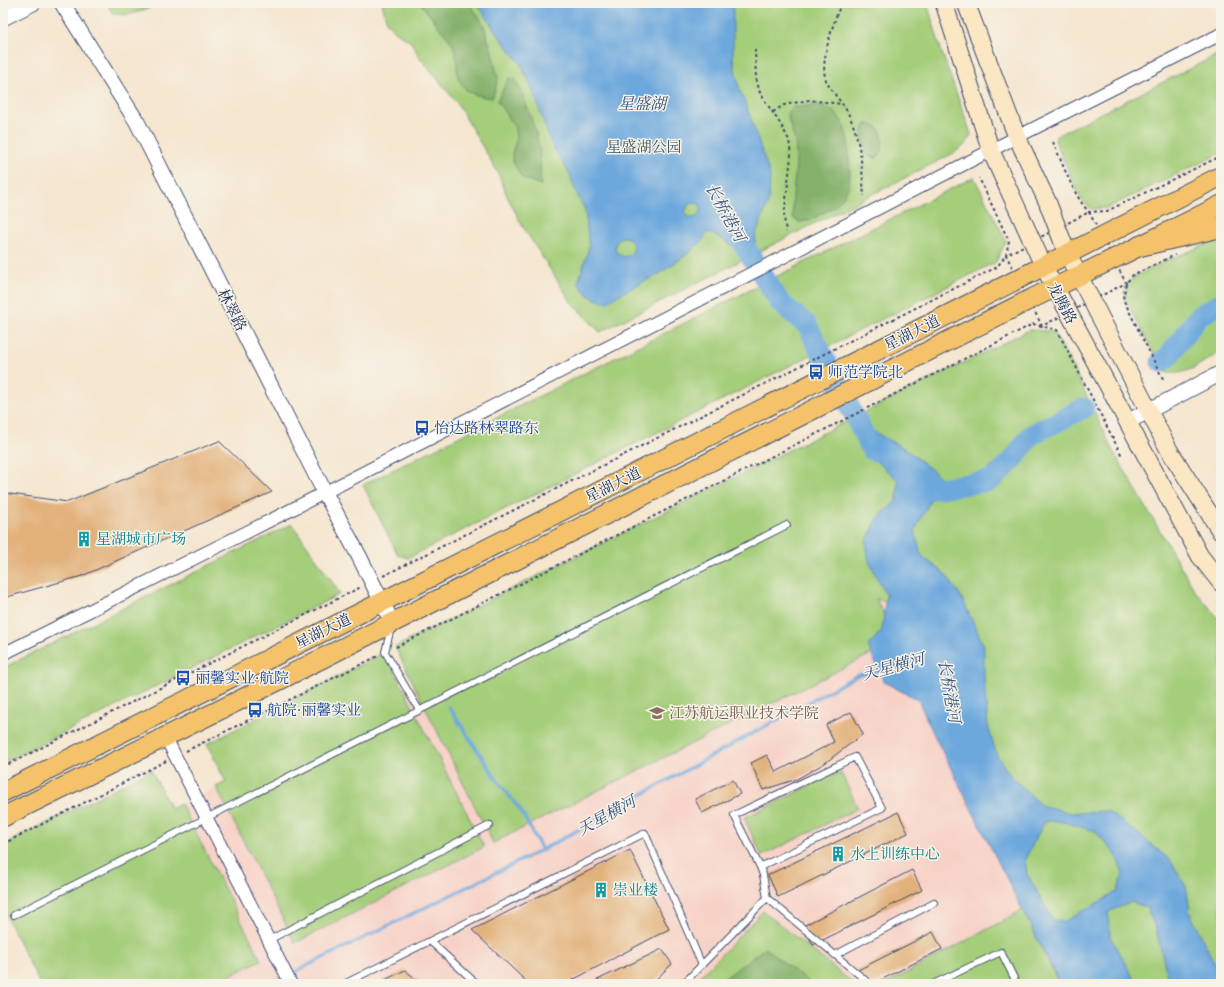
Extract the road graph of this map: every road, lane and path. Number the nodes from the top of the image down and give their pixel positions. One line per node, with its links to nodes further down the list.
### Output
1 (33, 3): 6 (street)
2 (62, 3): 32 (street, 林翠路)
3 (841, 3): 9 (path)
4 (944, 3): 13 (main road, 龙腾路)
5 (966, 3): 11 (main road, 龙腾路)
6 (3, 18)
7 (1221, 34): 11 (street)
8 (755, 49): 10 (path)
9 (842, 104): 10 (path); 17 (path)
10 (773, 112): 20 (path)
11 (1017, 137): 13 (street); 22 (main road, 龙腾路)
12 (1053, 142): 14 (path)
13 (991, 151): 24 (main road, 龙腾路); 32 (street)
14 (1221, 156)
15 (1221, 176): 22 (main road, 星湖大道)
16 (979, 178): 35 (path)
17 (864, 196)
18 (1221, 205): 21 (main road, 星湖大道)
19 (1221, 227): 21 (highway)
20 (786, 232)
21 (1140, 246): 25 (main road, 星湖大道)
22 (1067, 253): 24 (main road, 星湖大道); 25 (main road, 龙腾路)
23 (1176, 255): 28 (path)
24 (1044, 267): 26 (main road, 龙腾路); 37 (main road, 星湖大道)
25 (1080, 276): 26 (main road, 星湖大道); 29 (main road, 龙腾路)
26 (1054, 288): 30 (main road, 龙腾路); 38 (main road, 星湖大道)
27 (1221, 373): 29 (street)
28 (1163, 379)
29 (1149, 410): 30 (street); 34 (main road, 龙腾路)
30 (1127, 422): 36 (main road, 龙腾路)
31 (1122, 456): 39 (path)
32 (325, 493): 35 (street, 林翠路); 40 (street)
33 (787, 525): 41 (lane)
34 (1221, 532)
35 (372, 581): 37 (street, 林翠路); 44 (path)
36 (1221, 583)
37 (382, 602): 38 (street, 林翠路); 45 (main road, 星湖大道)
38 (392, 622): 39 (lane); 42 (main road, 星湖大道)
39 (385, 652): 41 (lane); 43 (path)
40 (3, 654)
41 (419, 710): 47 (lane)
42 (165, 736): 43 (street); 46 (main road, 星湖大道)
43 (176, 757): 47 (street); 49 (path)
44 (3, 767)
45 (3, 792)
46 (3, 817)
47 (207, 817): 53 (lane); 54 (street)
48 (490, 825): 54 (lane)
49 (3, 844)
50 (760, 867): 50 (lane); 51 (lane)
51 (767, 898): 56 (lane); 57 (lane)
52 (934, 902): 56 (lane)
53 (14, 914)
54 (269, 940): 58 (street)
55 (430, 940): 57 (lane); 59 (lane); 60 (lane)
56 (835, 954): 62 (lane)
57 (702, 965): 61 (lane)
58 (291, 984)
59 (344, 984)
60 (477, 984)
61 (683, 984)
62 (870, 984)
63 (933, 984): 64 (lane)
64 (1017, 984)

